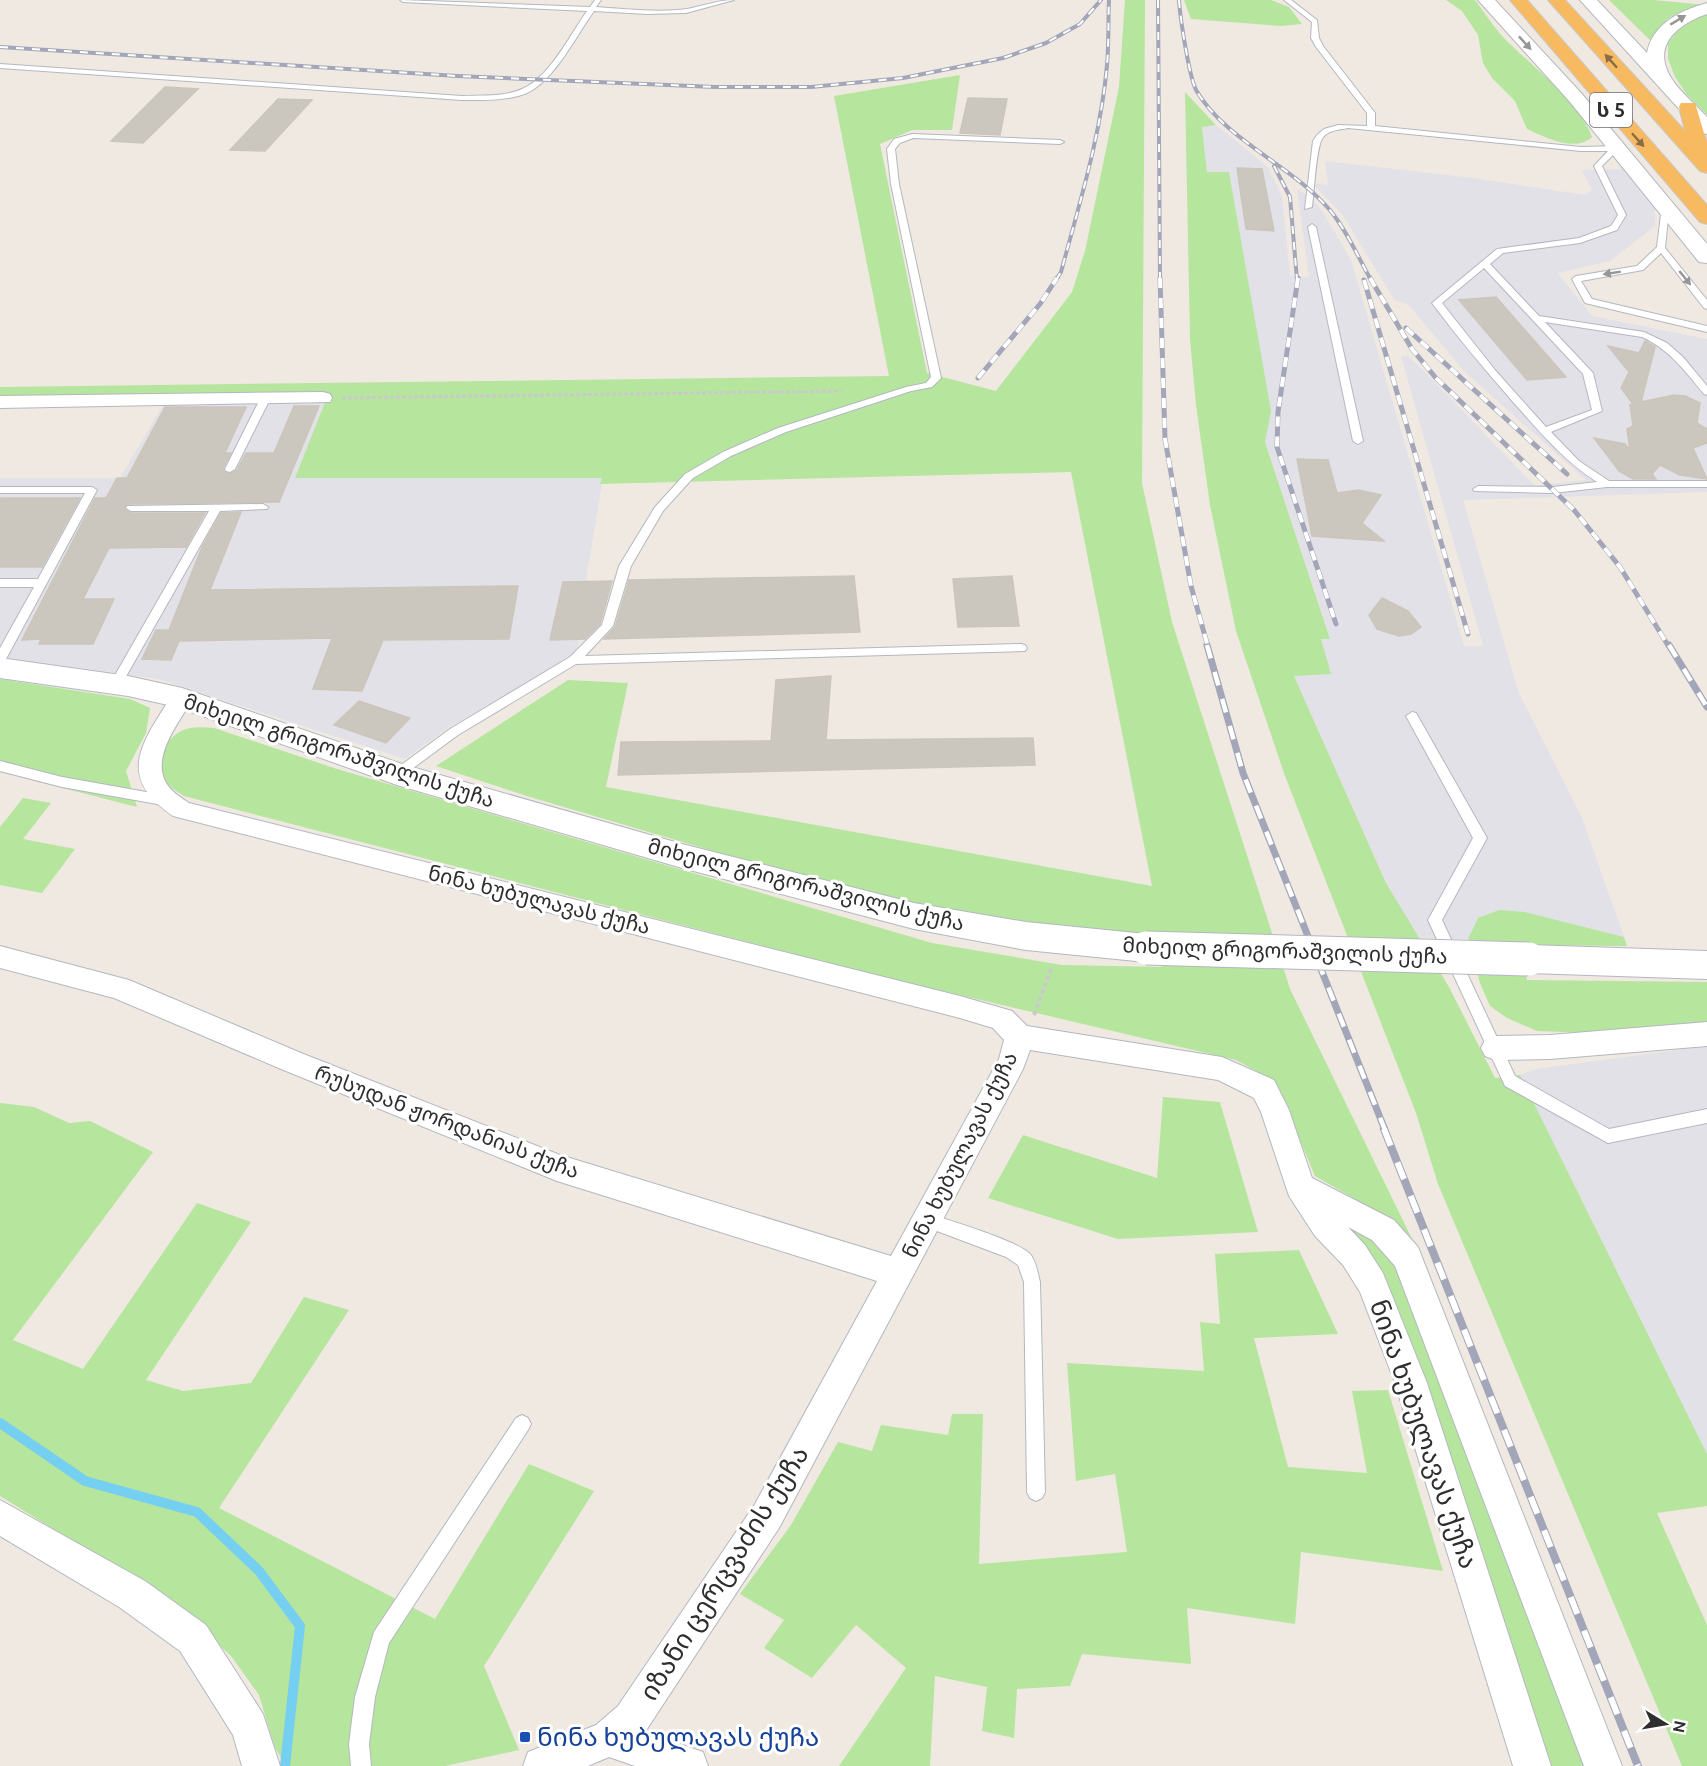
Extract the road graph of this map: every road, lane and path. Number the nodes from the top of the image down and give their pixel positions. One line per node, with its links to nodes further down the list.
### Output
1 (403, 0): 12 (lane)
2 (598, 0): 12 (lane)
3 (731, 0): 12 (lane)
4 (1287, 0): 18 (lane)
5 (1486, 0): 16 (street, one-way to 16)
6 (1518, 0): 13 (highway, ს 5)
7 (1556, 0): 22 (highway, ს 5, one-way to 7)
8 (1588, 0): 15 (street)
9 (1677, 0): 10 (street)
10 (1707, 2)
11 (1707, 8): 15 (street, one-way to 11)
12 (592, 10): 14 (lane)
13 (1534, 20): 16 (highway); 25 (highway, ს 5, one-way to 25)
14 (0, 66)
15 (1665, 84): 17 (street)
16 (1576, 98): 21 (street)
17 (1688, 107): 19 (street); 22 (highway)
18 (1371, 128): 21 (lane); 24 (lane)
19 (1707, 128)
20 (1060, 142): 53 (lane)
21 (1615, 148): 23 (street); 30 (lane)
22 (1704, 164)
23 (1659, 200): 27 (highway); 28 (lane); 29 (street)
24 (1308, 207)
25 (1707, 218)
26 (1312, 227): 40 (lane)
27 (1707, 235)
28 (1662, 248): 31 (lane, one-way to 31); 33 (lane, one-way to 33)
29 (1707, 257)
30 (1485, 264): 32 (lane); 39 (lane)
31 (1707, 306)
32 (1537, 318): 35 (lane); 39 (lane)
33 (1707, 329)
34 (848, 391): 36 (path)
35 (1707, 392)
36 (323, 398): 37 (street)
37 (265, 399): 38 (street); 41 (lane)
38 (0, 402)
39 (1544, 431): 42 (lane)
40 (1358, 441)
41 (230, 469)
42 (1608, 484): 43 (lane); 44 (lane)
43 (1707, 484)
44 (1478, 489)
45 (0, 490): 50 (lane)
46 (263, 507): 48 (lane)
47 (131, 508): 48 (lane)
48 (216, 508): 55 (lane)
49 (0, 583): 50 (lane)
50 (41, 583): 52 (lane)
51 (1021, 648): 53 (lane)
52 (0, 659)
53 (574, 660): 59 (lane)
54 (0, 668): 55 (street, მიხეილ გრიგორაშვილის ქუჩა)
55 (116, 684): 56 (street, მიხეილ გრიგორაშვილის ქუჩა)
56 (182, 698): 59 (street, მიხეილ გრიგორაშვილის ქუჩა); 60 (street)
57 (1412, 716): 66 (lane)
58 (0, 766): 60 (lane)
59 (397, 774): 61 (street, მიხეილ გრიგორაშვილის ქუჩა)
60 (163, 800): 65 (street, ნინა ხუბულავას ქუჩა)
61 (1062, 940): 63 (street, მიხეილ გრიგორაშვილის ქუჩა, bridge); 65 (path)
62 (0, 957): 70 (street, რუსუდან ჟორდანიას ქუჩა)
63 (1707, 965)
64 (1707, 1034): 66 (street)
65 (1023, 1037): 68 (street, ნინა ხუბულავას ქუჩა); 69 (street, ნინა ხუბულავას ქუჩა)
66 (1495, 1048): 67 (lane)
67 (1707, 1116)
68 (1300, 1186): 79 (street, ნინა ხუბულავას ქუჩა); 80 (street)
69 (927, 1220): 70 (street, ნინა ხუბულავას ქუჩა); 72 (lane)
70 (899, 1273): 74 (street, იზანი ცერცვაძის ქუჩა)
71 (522, 1424): 76 (lane)
72 (1036, 1492)
73 (0, 1517): 75 (street)
74 (609, 1738): 77 (street, იზანი ცერცვაძის ქუჩა); 78 (street)
75 (261, 1766)
76 (361, 1766)
77 (542, 1766)
78 (689, 1766)
79 (1532, 1766)
80 (1604, 1766)

